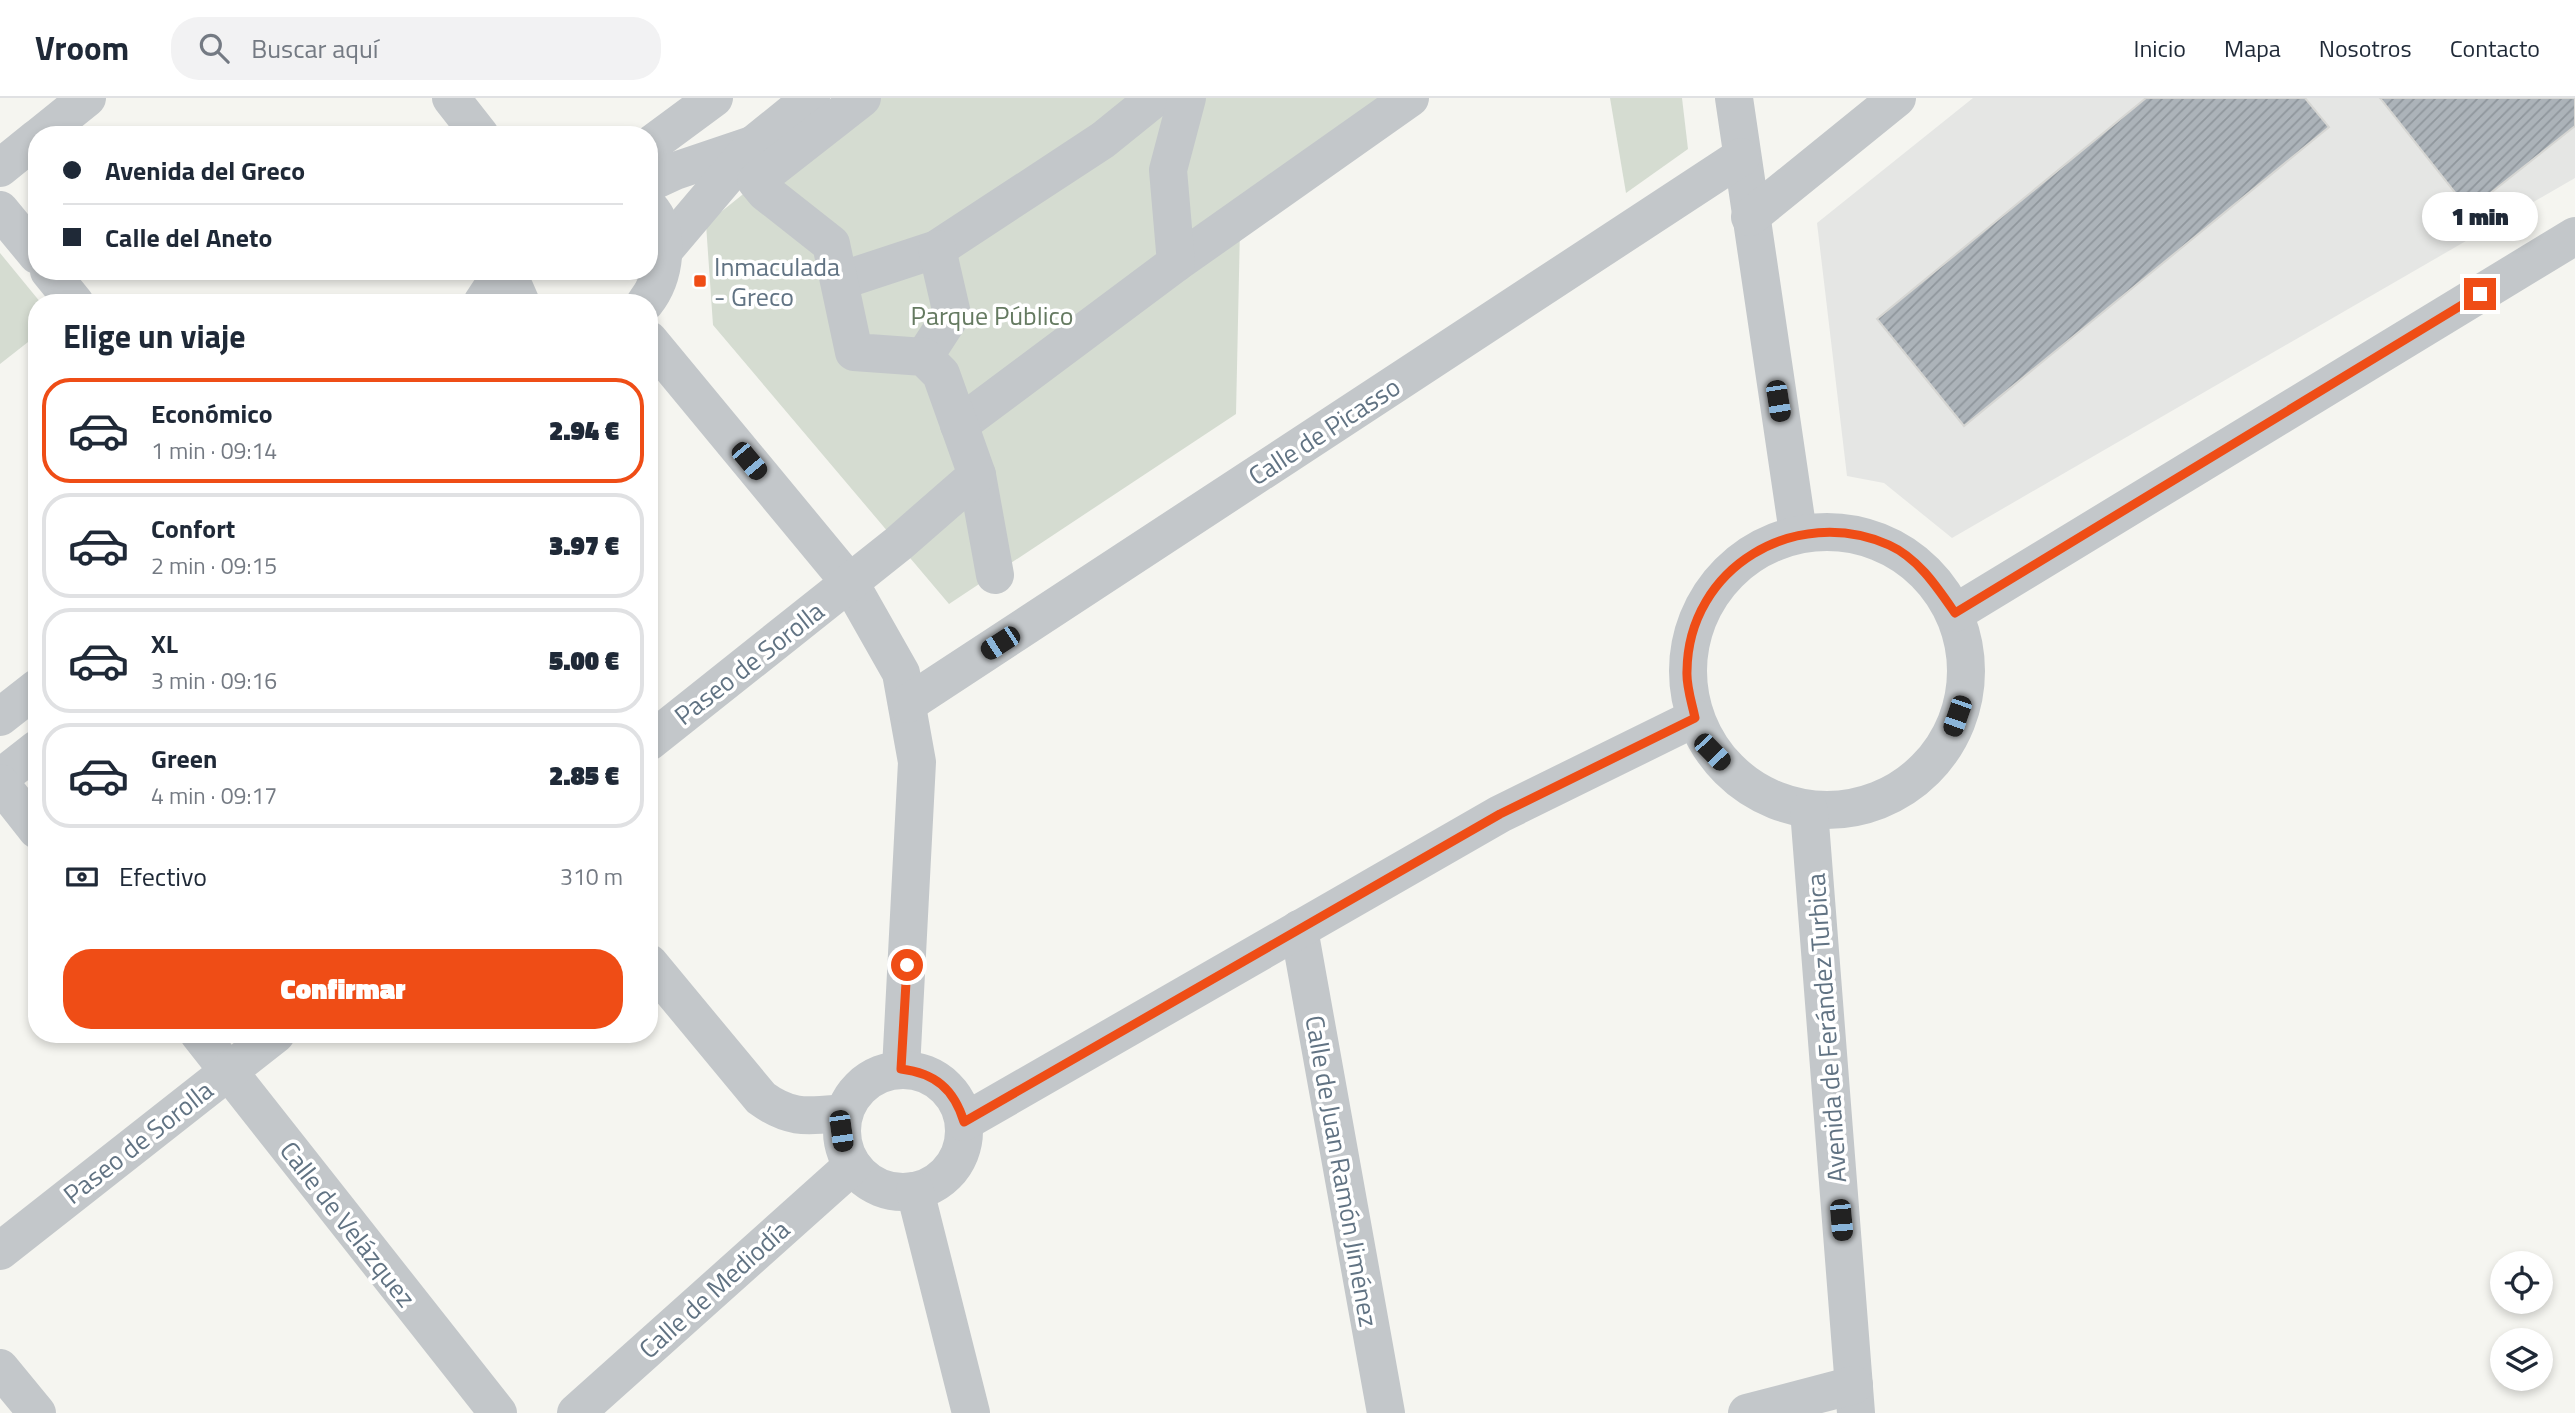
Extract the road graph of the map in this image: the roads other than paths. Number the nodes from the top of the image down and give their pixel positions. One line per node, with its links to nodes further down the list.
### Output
1 (87, 98): 11 (street)
2 (451, 98): 12 (street)
3 (714, 98): 13 (street)
4 (811, 98): 14 (street)
5 (862, 98): 28 (street)
6 (1155, 98): 25 (street)
7 (1187, 98): 26 (street)
8 (1410, 98): 26 (street)
9 (1734, 98): 16 (street)
10 (1897, 98): 20 (street)
11 (52, 126)
12 (473, 126)
13 (658, 139)
14 (754, 144): 18 (street); 24 (street)
15 (28, 145): 17 (street)
16 (1741, 157): 20 (street); 40 (street, Calle de Picasso)
17 (0, 167)
18 (658, 179)
19 (0, 210): 23 (street)
20 (1750, 216): 35 (street)
21 (658, 231): 24 (street)
22 (2575, 236): 38 (street)
23 (28, 245)
24 (665, 249): 30 (street)
25 (937, 249): 28 (street); 32 (street)
26 (1176, 263): 33 (street)
27 (56, 280): 29 (street)
28 (840, 281): 32 (street)
29 (68, 294)
30 (652, 294)
31 (658, 351): 37 (street)
32 (924, 357): 33 (street)
33 (958, 425): 34 (street)
34 (978, 475): 36 (street); 37 (street, Paseo de Sorolla)
35 (1798, 534): 38 (street); 42 (street)
36 (995, 575)
37 (850, 583): 40 (street); 43 (street, Paseo de Sorolla)
38 (1955, 613): 46 (street)
39 (28, 695): 41 (street)
40 (907, 704): 52 (street)
41 (0, 717)
42 (1695, 718): 46 (street); 48 (street)
43 (658, 735)
44 (28, 757): 45 (street)
45 (0, 781): 47 (street)
46 (1809, 810): 60 (street, Avenida de Ferández Turbica)
47 (28, 818)
48 (1298, 929): 55 (street); 65 (street, Calle de Juan Ramón Jiménez)
49 (658, 973): 54 (street)
50 (206, 1043): 53 (street, Calle de Velázquez)
51 (265, 1043): 53 (street, Paseo de Sorolla)
52 (901, 1069): 54 (street); 55 (street)
53 (228, 1072): 58 (street, Paseo de Sorolla); 62 (street, Calle de Velázquez)
54 (844, 1112): 56 (street)
55 (964, 1122): 57 (street)
56 (852, 1166): 57 (street); 63 (street, Calle de Mediodía)
57 (915, 1191): 64 (street)
58 (0, 1251)
59 (0, 1367): 61 (street)
60 (1855, 1399): 66 (street)
61 (37, 1413)
62 (498, 1413)
63 (576, 1413)
64 (971, 1413)
65 (1386, 1413)
66 (1747, 1413)

